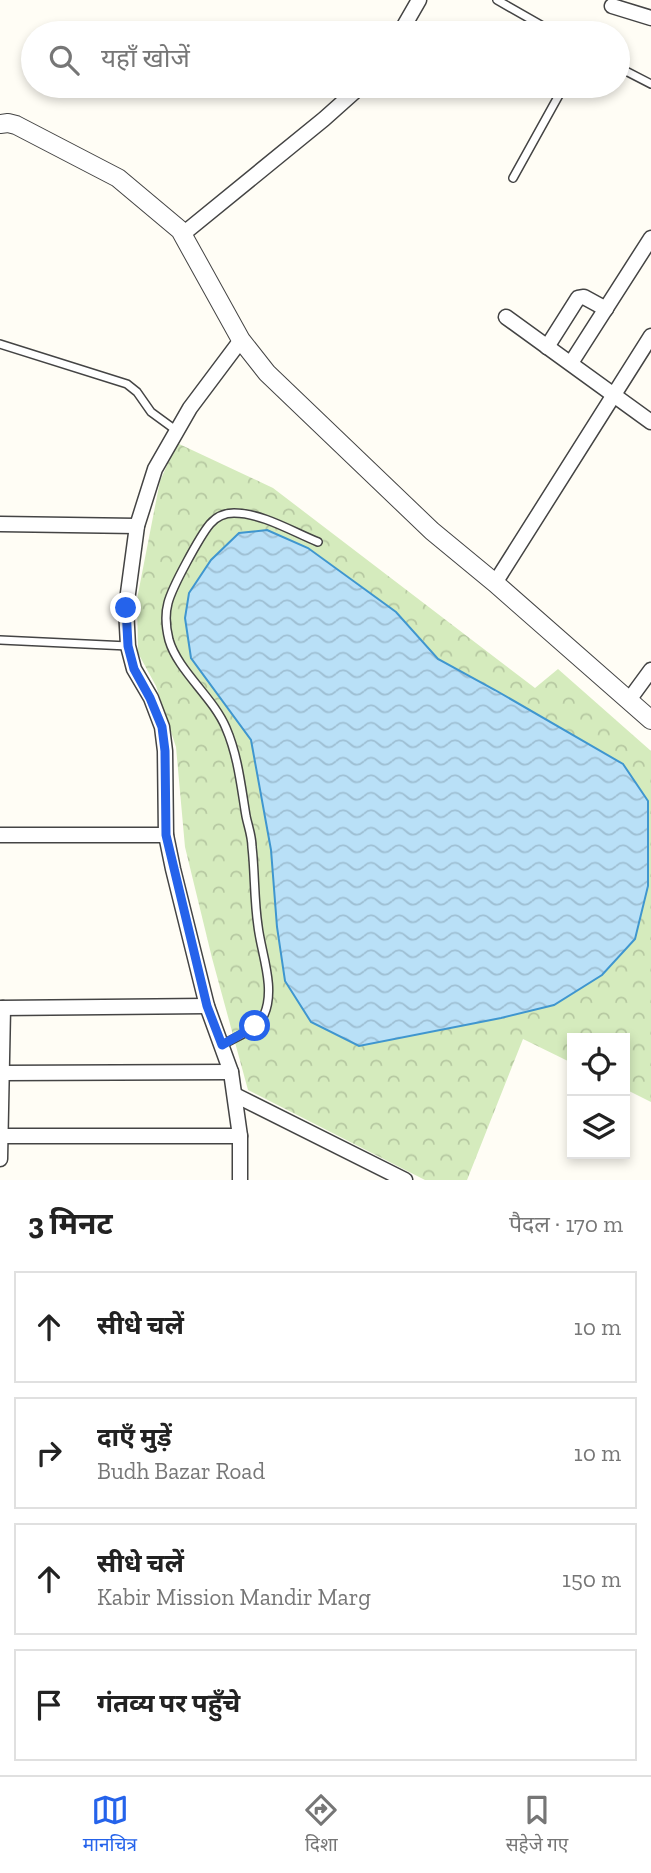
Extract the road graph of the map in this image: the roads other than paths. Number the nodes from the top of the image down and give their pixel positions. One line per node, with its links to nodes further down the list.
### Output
1 (419, 0): 5 (street)
2 (497, 0): 6 (lane)
3 (612, 6): 4 (street)
4 (651, 18)
5 (407, 21)
6 (534, 21)
7 (630, 73): 8 (lane)
8 (651, 84)
9 (348, 98): 13 (street)
10 (557, 98): 12 (lane)
11 (3, 121): 13 (street)
12 (513, 178)
13 (183, 234): 18 (street)
14 (651, 238): 15 (street)
15 (606, 309): 20 (street); 21 (street)
16 (506, 317): 20 (street)
17 (651, 336): 22 (street)
18 (241, 340): 24 (street); 28 (street)
19 (0, 344): 24 (lane)
20 (547, 347): 21 (street)
21 (571, 363): 22 (street)
22 (614, 393): 23 (street); 28 (street)
23 (651, 422)
24 (177, 431): 26 (street)
25 (0, 524): 26 (street)
26 (137, 526): 30 (street)
27 (318, 542): 38 (lane)
28 (495, 583): 32 (street)
29 (0, 640): 30 (lane)
30 (128, 646): 35 (street)
31 (651, 670): 32 (street)
32 (629, 701): 33 (street)
33 (651, 720)
34 (0, 835): 35 (street)
35 (166, 835): 36 (street)
36 (207, 1006): 37 (street); 38 (street)
37 (2, 1008): 40 (street)
38 (222, 1045): 39 (street)
39 (232, 1072): 40 (street); 41 (street)
40 (2, 1073): 42 (street)
41 (236, 1095): 44 (street); 47 (street)
42 (1, 1117): 43 (street)
43 (1, 1136): 44 (street); 45 (street)
44 (240, 1136): 46 (street)
45 (0, 1159)
46 (240, 1180)
47 (405, 1180)

